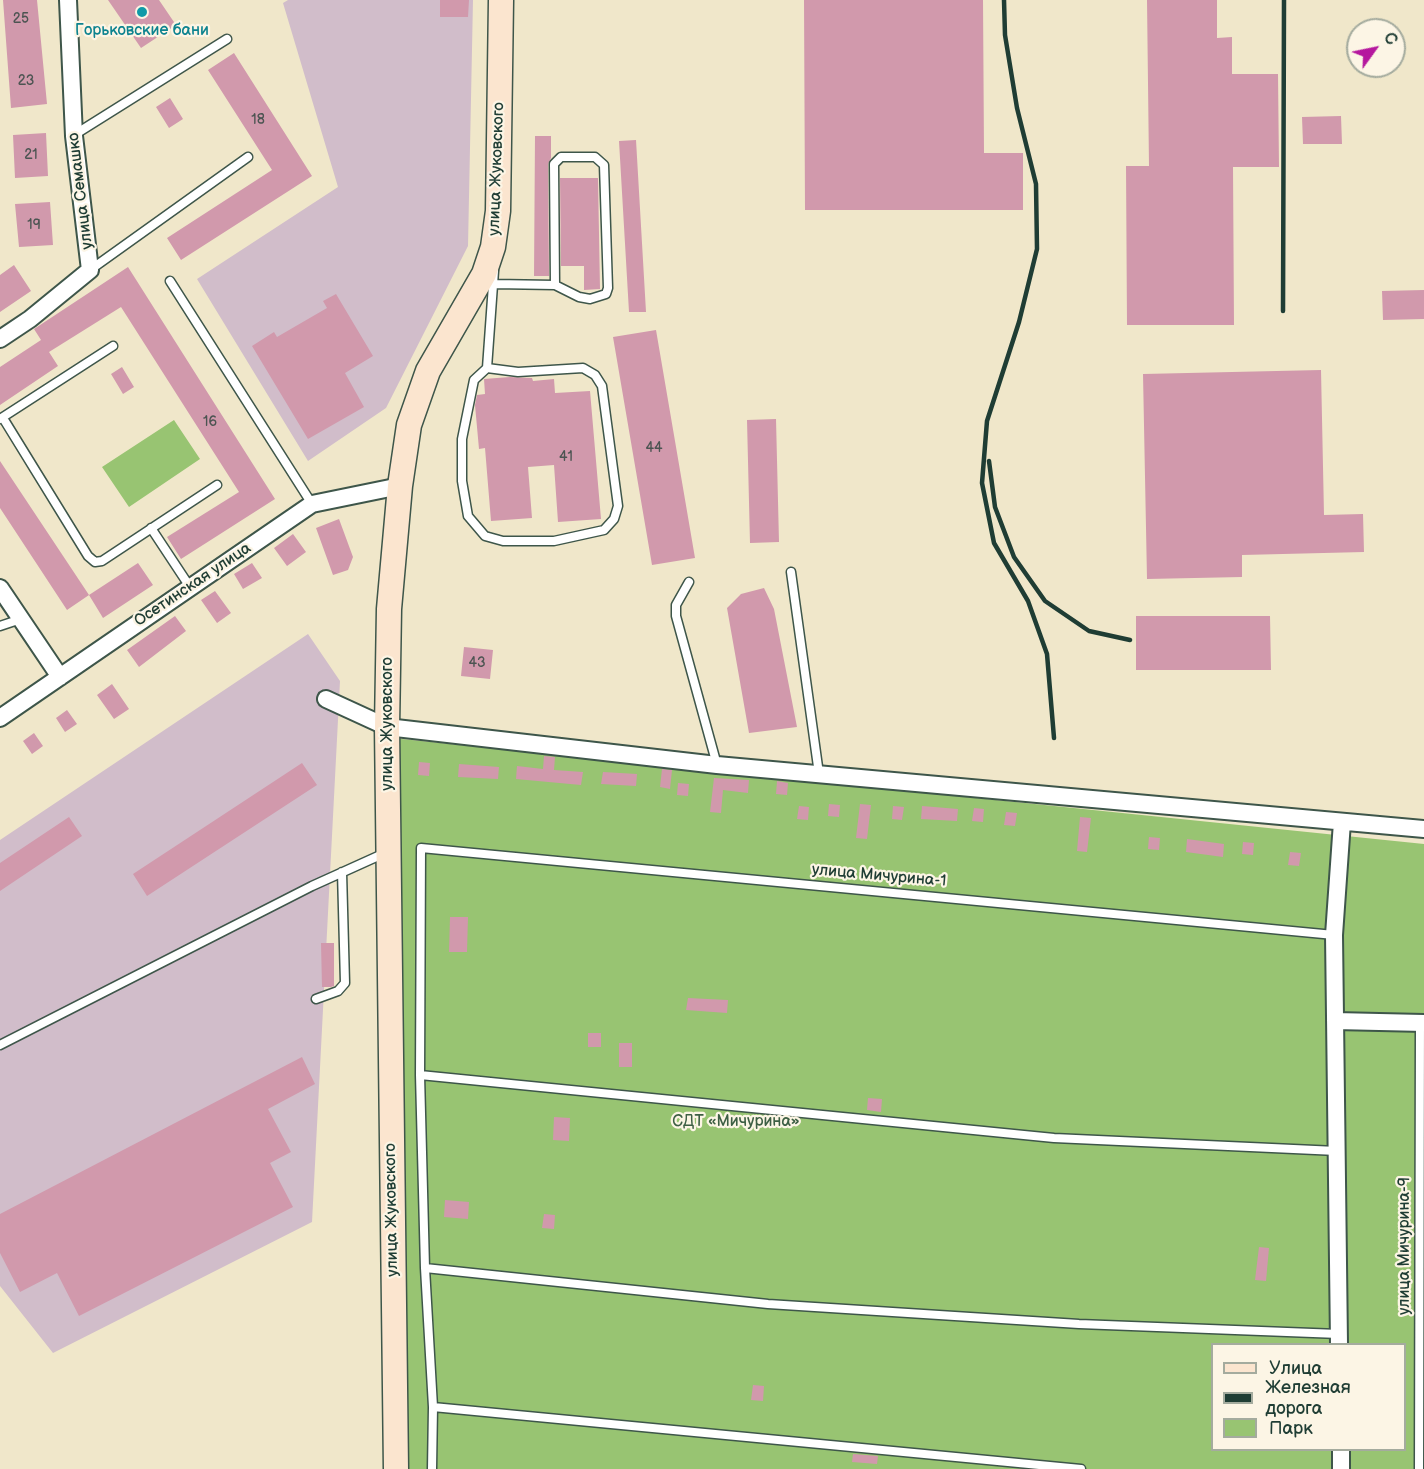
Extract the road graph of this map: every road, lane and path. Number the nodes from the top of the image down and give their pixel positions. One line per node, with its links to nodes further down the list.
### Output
1 (68, 0): 4 (street, улица Семашко)
2 (501, 0): 6 (main road, улица Жуковского)
3 (227, 39): 4 (lane)
4 (74, 135): 7 (street, улица Семашко)
5 (248, 157): 7 (lane)
6 (493, 247): 9 (lane); 16 (main road, улица Жуковского)
7 (90, 270): 11 (street, улица Семашко)
8 (170, 281): 17 (lane)
9 (494, 284): 10 (lane); 13 (lane)
10 (555, 285): 10 (lane)
11 (0, 339)
12 (113, 346): 14 (lane)
13 (487, 368): 13 (lane)
14 (1, 418): 18 (lane)
15 (217, 485): 18 (lane)
16 (400, 486): 17 (street, Осетинская улица); 28 (main road, улица Жуковского)
17 (312, 504): 22 (street, Осетинская улица)
18 (151, 528): 22 (lane)
19 (791, 572): 30 (lane)
20 (689, 582): 29 (lane)
21 (0, 588): 23 (street)
22 (190, 588): 25 (street, Осетинская улица)
23 (21, 619): 24 (lane); 25 (street)
24 (0, 626)
25 (60, 677): 27 (street, Осетинская улица)
26 (326, 699): 28 (street)
27 (0, 718)
28 (387, 727): 29 (street); 33 (main road, улица Жуковского)
29 (717, 765): 30 (street)
30 (819, 774): 31 (street)
31 (1342, 822): 32 (street); 35 (street)
32 (1424, 829)
33 (388, 852): 34 (lane); 46 (main road, улица Жуковского)
34 (342, 872): 36 (lane); 39 (lane)
35 (1334, 935): 37 (street); 40 (lane, улица Мичурина-1)
36 (316, 999)
37 (1335, 1021): 38 (street); 41 (street)
38 (1422, 1023): 50 (lane, улица Мичурина-9)
39 (0, 1045)
40 (420, 1075): 41 (lane); 42 (lane)
41 (1337, 1151): 43 (street)
42 (425, 1268): 43 (lane); 44 (lane)
43 (1339, 1339)
44 (433, 1407): 47 (lane); 48 (lane)
45 (1341, 1451): 49 (street)
46 (396, 1469)
47 (432, 1469)
48 (1081, 1469)
49 (1341, 1469)
50 (1419, 1469)

